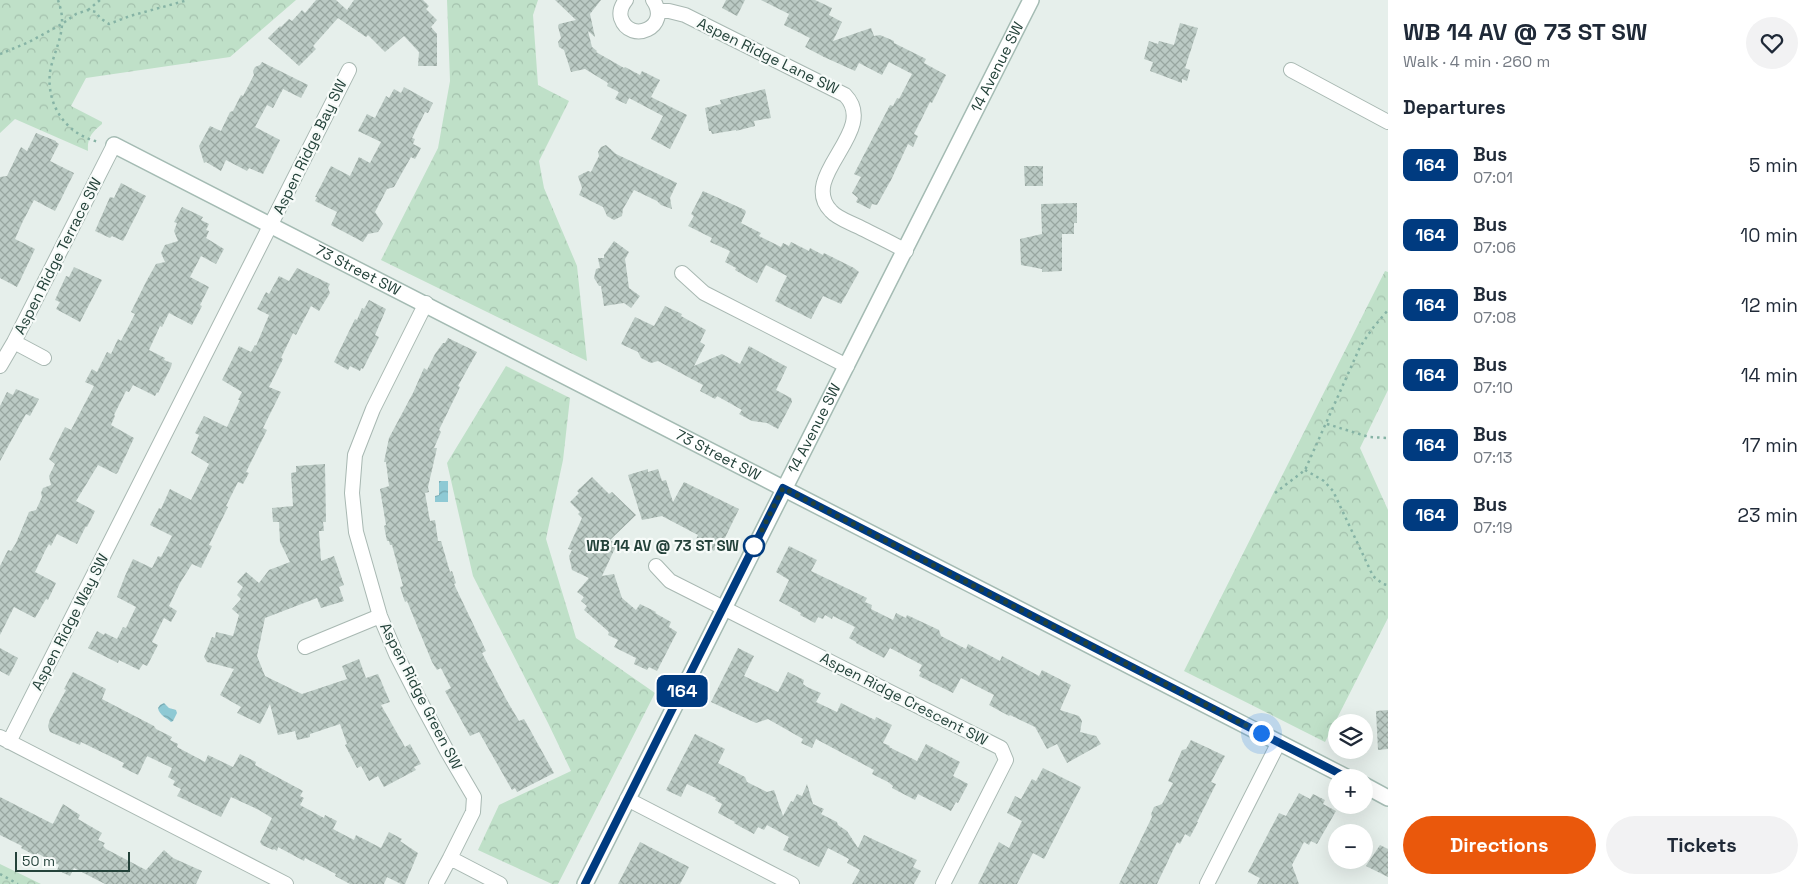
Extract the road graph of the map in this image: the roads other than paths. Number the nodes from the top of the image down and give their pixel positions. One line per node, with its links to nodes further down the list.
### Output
1 (626, 0): 3 (street, Aspen Ridge Lane SW)
2 (1032, 0): 9 (street, 14 Avenue SW)
3 (655, 6): 9 (street, Aspen Ridge Lane SW)
4 (349, 70): 8 (street, Aspen Ridge Bay SW)
5 (1292, 70): 6 (street)
6 (1388, 122)
7 (114, 145): 8 (street, 73 Street SW); 12 (street, Aspen Ridge Terrace SW)
8 (272, 224): 11 (street, 73 Street SW); 21 (street, Aspen Ridge Way SW)
9 (906, 251): 15 (street, 14 Avenue SW)
10 (682, 274): 15 (street)
11 (426, 304): 16 (street, 73 Street SW); 19 (street, Aspen Ridge Green SW)
12 (14, 342): 13 (street); 14 (street, Aspen Ridge Terrace SW)
13 (44, 358)
14 (0, 366)
15 (847, 366): 16 (street, 14 Avenue SW)
16 (783, 488): 18 (street, 14 Avenue SW); 22 (street, 73 Street SW)
17 (656, 566): 18 (street, Aspen Ridge Crescent SW)
18 (724, 609): 26 (street, 14 Avenue SW); 33 (street, Aspen Ridge Crescent SW)
19 (380, 616): 20 (street); 27 (street, Aspen Ridge Green SW)
20 (305, 647)
21 (5, 739): 28 (street, Aspen Ridge Way SW)
22 (1278, 742): 23 (street, 73 Street SW); 34 (street)
23 (1330, 769)
24 (1373, 790): 25 (street)
25 (1388, 798)
26 (627, 799): 31 (street, 14 Avenue SW); 32 (street)
27 (450, 858): 29 (street); 30 (street)
28 (286, 884)
29 (436, 884)
30 (500, 884)
31 (585, 884)
32 (792, 884)
33 (943, 884)
34 (1207, 884)

